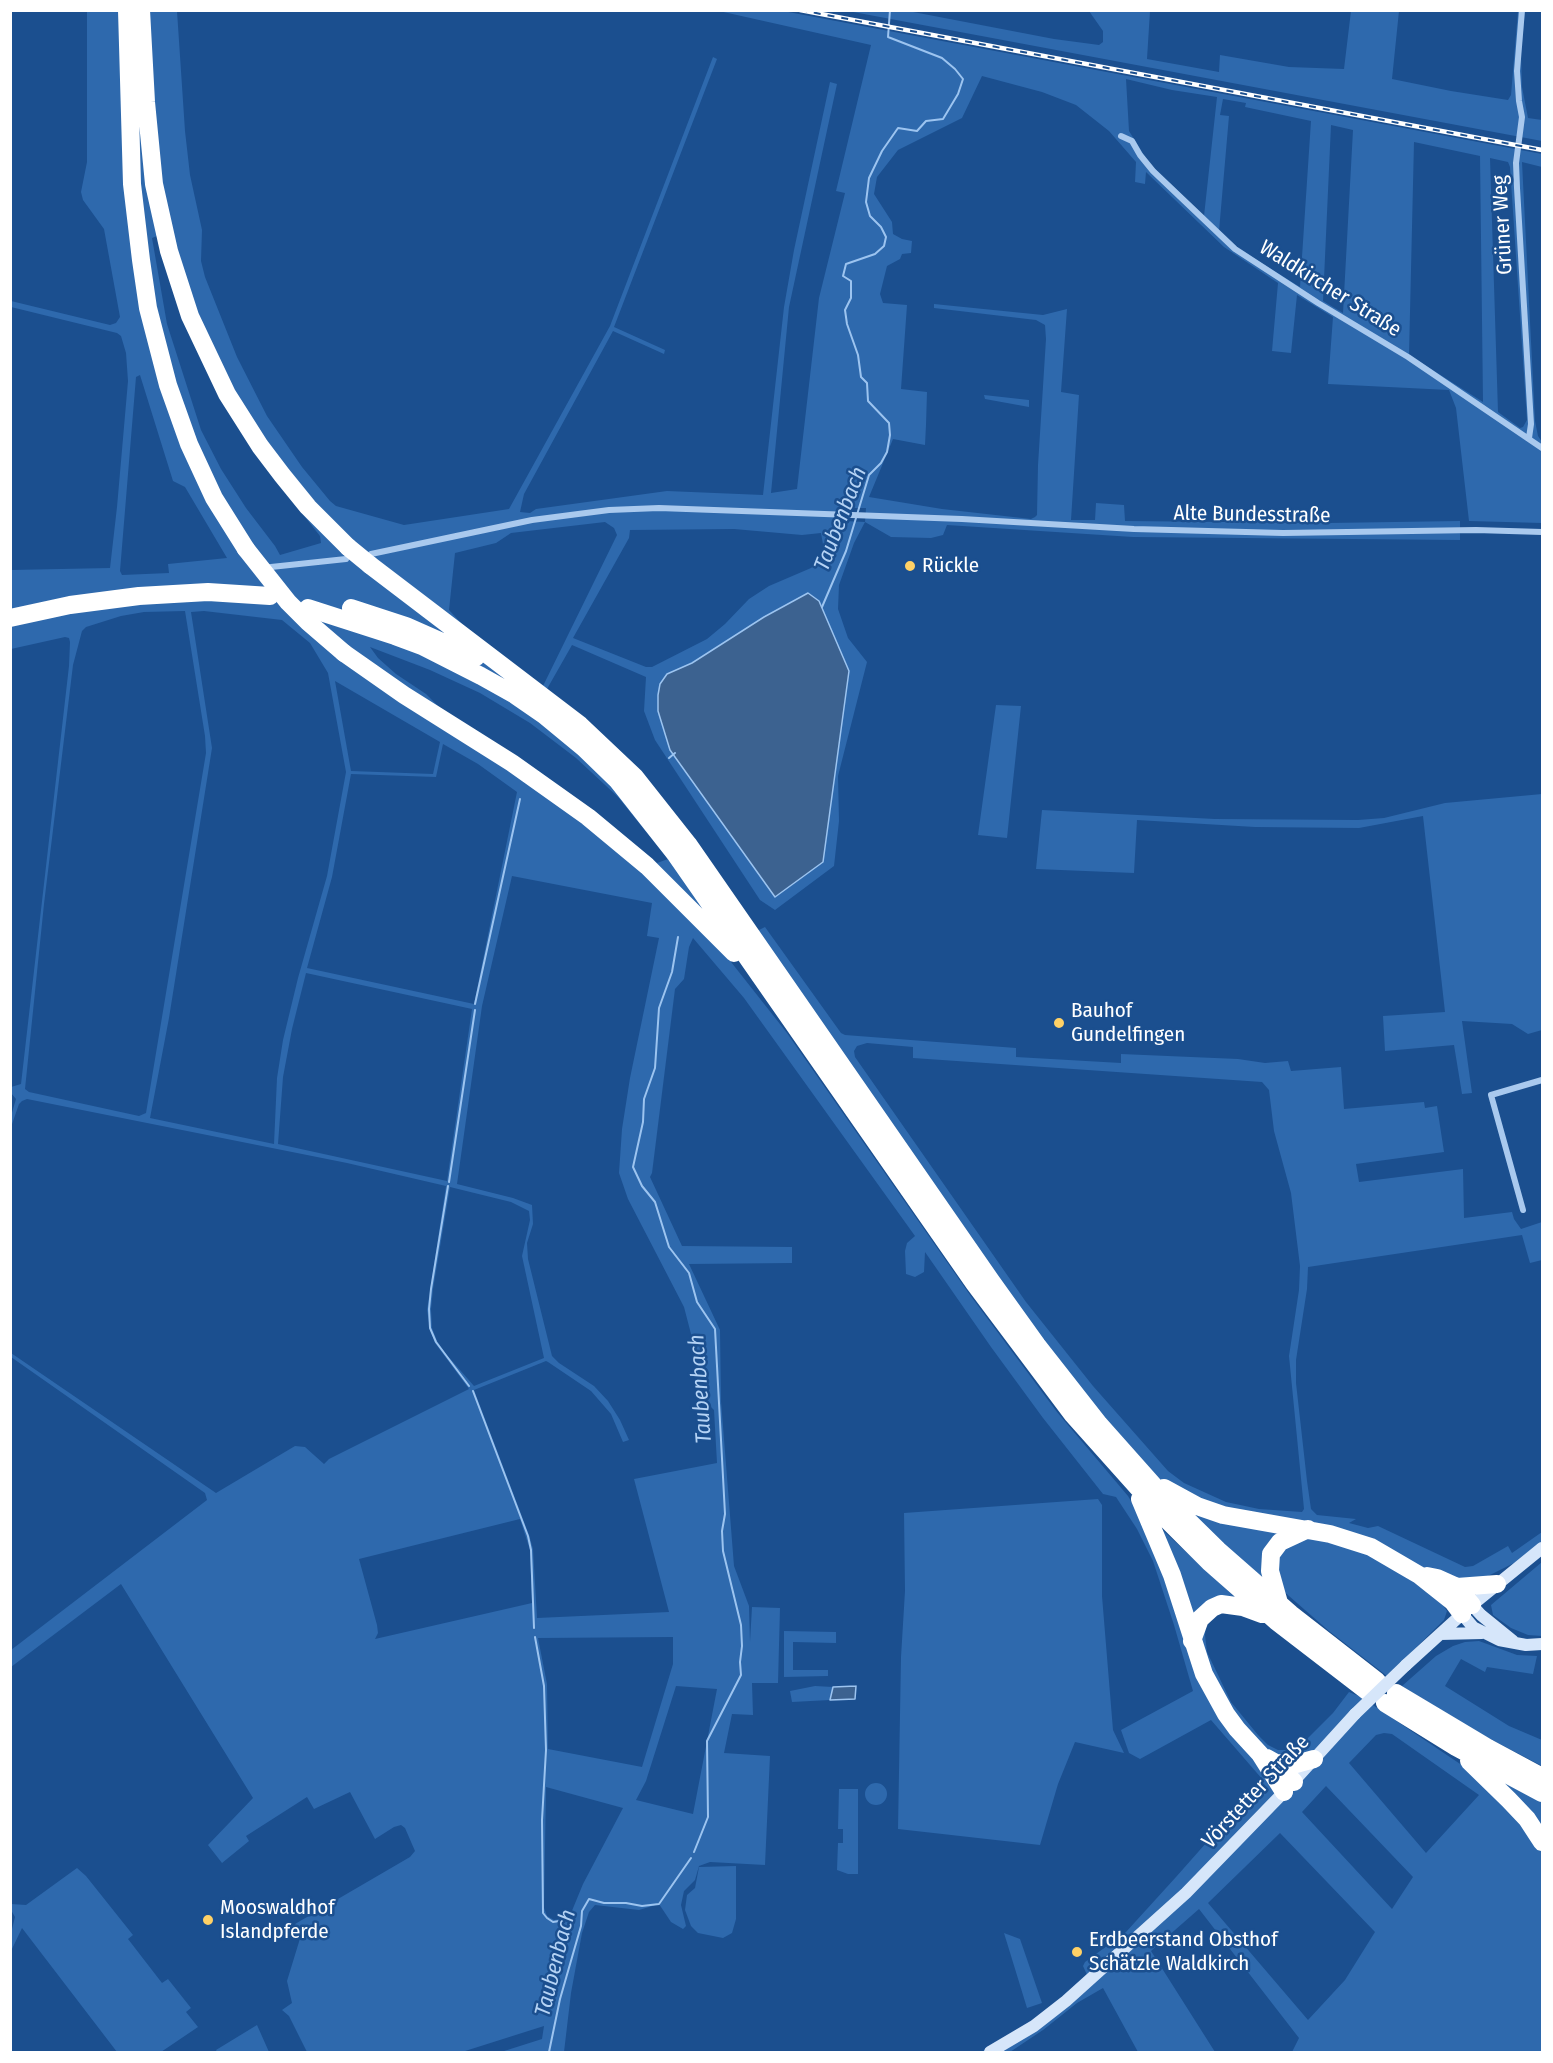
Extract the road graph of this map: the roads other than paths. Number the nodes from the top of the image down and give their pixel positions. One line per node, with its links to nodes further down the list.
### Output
1 (127, 10): 14 (highway, bridge)
2 (141, 10): 8 (highway)
3 (1521, 10): 5 (street, Grüner Weg)
4 (1121, 136): 5 (street, Waldkircher Straße)
5 (1529, 438): 6 (street, Waldkircher Straße)
6 (1542, 448)
7 (1542, 532): 9 (street, Alte Bundesstraße)
8 (347, 553): 9 (highway, bridge); 10 (street)
9 (370, 560): 13 (highway)
10 (271, 567)
11 (270, 596): 12 (highway)
12 (14, 617)
13 (508, 671): 14 (highway); 17 (highway)
14 (760, 979): 17 (highway)
15 (1542, 1080): 16 (street)
16 (1523, 1210)
17 (1139, 1480): 18 (highway); 24 (highway); 27 (highway)
18 (1308, 1529): 20 (highway); 24 (highway)
19 (1542, 1548): 21 (street, Vörstetter Straße)
20 (1419, 1575): 22 (highway); 23 (highway)
21 (1497, 1584): 22 (highway); 23 (street, Vörstetter Straße)
22 (1457, 1587): 23 (highway)
23 (1467, 1609): 25 (street); 26 (street, Vörstetter Straße); 28 (street)
24 (1278, 1612): 27 (highway); 30 (highway)
25 (1483, 1633): 26 (street); 28 (street)
26 (1440, 1634): 33 (street, Vörstetter Straße, bridge)
27 (1192, 1641): 32 (highway)
28 (1516, 1643): 29 (street)
29 (1542, 1644)
30 (1372, 1686)
31 (1456, 1747): 35 (highway); 37 (highway); 38 (highway)
32 (1260, 1754): 34 (highway); 36 (highway)
33 (1314, 1759): 34 (highway); 36 (street, Vörstetter Straße)
34 (1276, 1763): 36 (highway)
35 (1542, 1777)
36 (1289, 1787): 39 (street, Vörstetter Straße)
37 (1542, 1793)
38 (1542, 1842)
39 (990, 2052)

